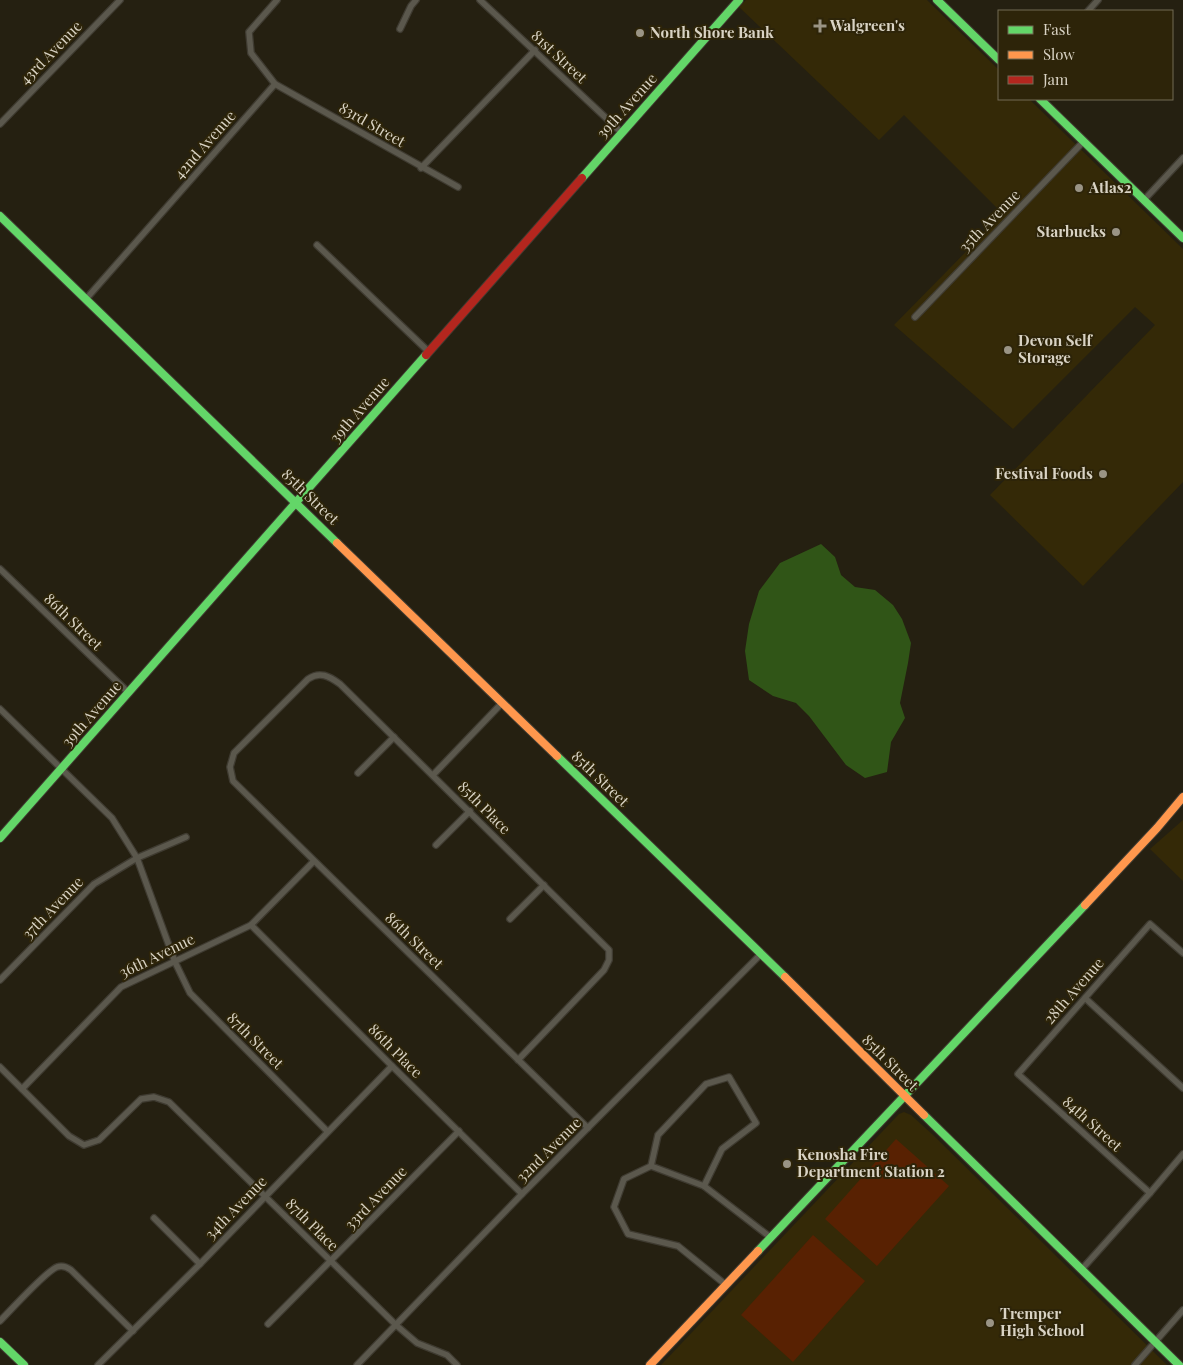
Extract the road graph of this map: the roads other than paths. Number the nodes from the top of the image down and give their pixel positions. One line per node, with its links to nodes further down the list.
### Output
1 (120, 0): 14 (street, 43rd Avenue)
2 (277, 0): 12 (street)
3 (416, 0): 9 (street)
4 (480, 0): 10 (street, 81st Street)
5 (739, 0): 15 (street, 39th Avenue)
6 (937, 0): 11 (street)
7 (1098, 0): 8 (street)
8 (1089, 10)
9 (400, 29)
10 (535, 50): 15 (street, 81st Street); 18 (street)
11 (998, 59)
12 (275, 84): 18 (street, 83rd Street); 24 (street, 42nd Avenue)
13 (1041, 100): 16 (street)
14 (0, 124)
15 (621, 132): 26 (street, 39th Avenue)
16 (1084, 142): 20 (street); 25 (street, 35th Avenue)
17 (1183, 158): 20 (street)
18 (421, 168): 19 (street, 83rd Street)
19 (458, 188)
20 (1144, 200): 22 (street)
21 (1, 219): 24 (street, 85th Street)
22 (1183, 238)
23 (317, 245): 26 (street)
24 (86, 299): 27 (street, 85th Street)
25 (915, 318)
26 (429, 352): 27 (street, 39th Avenue)
27 (296, 503): 29 (street, 39th Avenue); 30 (street, 85th Street)
28 (0, 569): 29 (street, 86th Street)
29 (129, 693): 34 (street, 39th Avenue)
30 (502, 703): 36 (street); 48 (street, 85th Street)
31 (0, 709): 34 (street)
32 (394, 737): 33 (street, 85th Place); 35 (street); 36 (street, 85th Place)
33 (230, 767): 43 (street, 86th Street)
34 (62, 769): 40 (street, 39th Avenue); 42 (street, 87th Street)
35 (358, 773)
36 (433, 775): 38 (street, 85th Place)
37 (1183, 798): 58 (street)
38 (470, 811): 41 (street); 44 (street, 85th Place)
39 (186, 837): 42 (street, 37th Avenue)
40 (0, 838)
41 (436, 845)
42 (138, 858): 49 (street, 87th Street); 50 (street, 37th Avenue)
43 (314, 861): 46 (street, 36th Avenue); 52 (street, 86th Street)
44 (544, 884): 45 (street); 52 (street, 85th Place)
45 (510, 920)
46 (251, 925): 49 (street, 36th Avenue); 53 (street, 86th Place)
47 (1183, 953): 51 (street, 28th Avenue)
48 (762, 954): 58 (street, 85th Street); 59 (street, 32nd Avenue)
49 (175, 962): 57 (street, 36th Avenue); 60 (street, 87th Street)
50 (0, 980)
51 (1085, 998): 55 (street, 28th Avenue); 56 (street)
52 (518, 1060): 59 (street, 86th Street)
53 (392, 1066): 60 (street, 34th Avenue); 61 (street, 86th Place)
54 (0, 1067): 57 (street)
55 (1018, 1074): 65 (street, 84th Street)
56 (1183, 1088)
57 (22, 1089): 67 (street, 87th Place)
58 (905, 1097): 69 (street); 72 (street, 85th Street)
59 (588, 1128): 66 (street, 32nd Avenue)
60 (327, 1131): 67 (street, 34th Avenue)
61 (459, 1131): 66 (street, 86th Place); 70 (street, 33rd Avenue)
62 (1183, 1154): 65 (street)
63 (651, 1166): 64 (street); 64 (street); 73 (street)
64 (704, 1186): 69 (street)
65 (1150, 1193): 72 (street)
66 (522, 1194): 77 (street, 32nd Avenue)
67 (265, 1196): 70 (street, 87th Place); 71 (street, 34th Avenue)
68 (154, 1218): 71 (street)
69 (770, 1237): 73 (street)
70 (331, 1261): 76 (street, 33rd Avenue); 77 (street, 87th Place)
71 (200, 1264): 78 (street, 34th Avenue)
72 (1082, 1269): 80 (street, 85th Street)
73 (726, 1285): 85 (street)
74 (1183, 1310): 80 (street)
75 (0, 1321): 78 (street)
76 (268, 1324)
77 (396, 1325): 83 (street, 32nd Avenue); 84 (street, 87th Place)
78 (133, 1331): 82 (street, 34th Avenue)
79 (0, 1342): 81 (street)
80 (1155, 1342): 86 (street); 87 (street, 85th Street)
81 (24, 1365)
82 (98, 1365)
83 (357, 1365)
84 (457, 1365)
85 (650, 1365)
86 (1135, 1365)
87 (1179, 1365)

